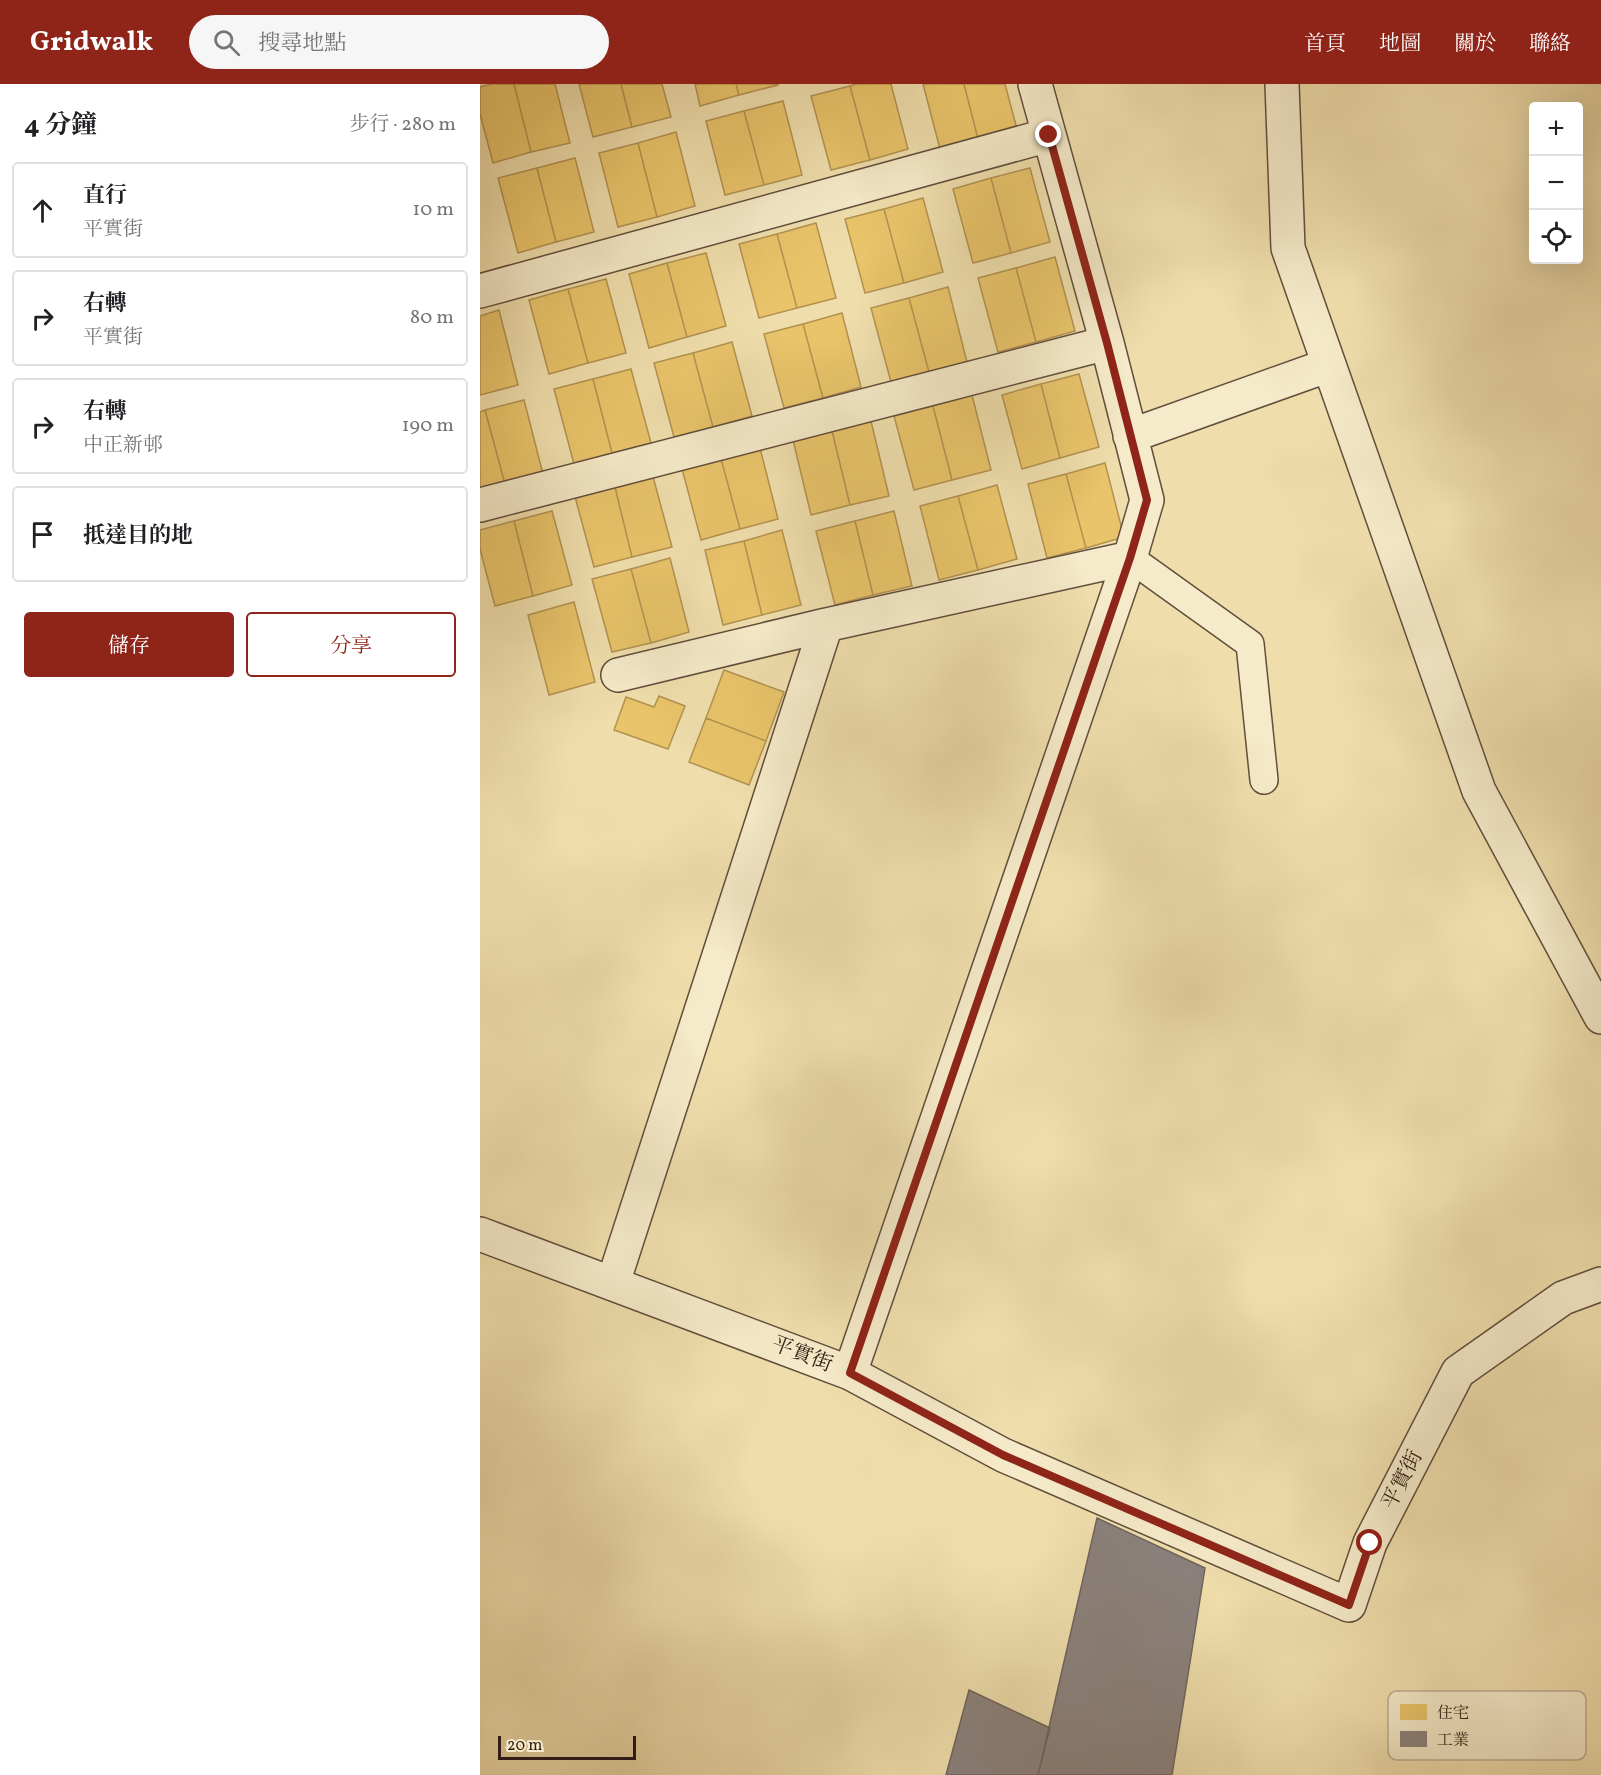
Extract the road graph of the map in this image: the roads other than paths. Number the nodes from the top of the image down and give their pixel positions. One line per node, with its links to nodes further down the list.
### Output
1 (1035, 84): 3 (street)
2 (1282, 84): 6 (street)
3 (1049, 135): 4 (street); 5 (street)
4 (480, 291)
5 (1107, 343): 7 (street); 8 (street)
6 (1329, 365): 7 (street); 13 (street)
7 (1130, 436): 9 (street)
8 (480, 505)
9 (1130, 558): 10 (street); 12 (lane); 17 (street)
10 (826, 625): 11 (street); 15 (street)
11 (618, 675)
12 (1264, 780)
13 (1601, 1017)
14 (480, 1234): 15 (street, 平實街)
15 (613, 1283): 17 (street, 平實街)
16 (1601, 1284): 17 (street, 平實街)
17 (850, 1373)

